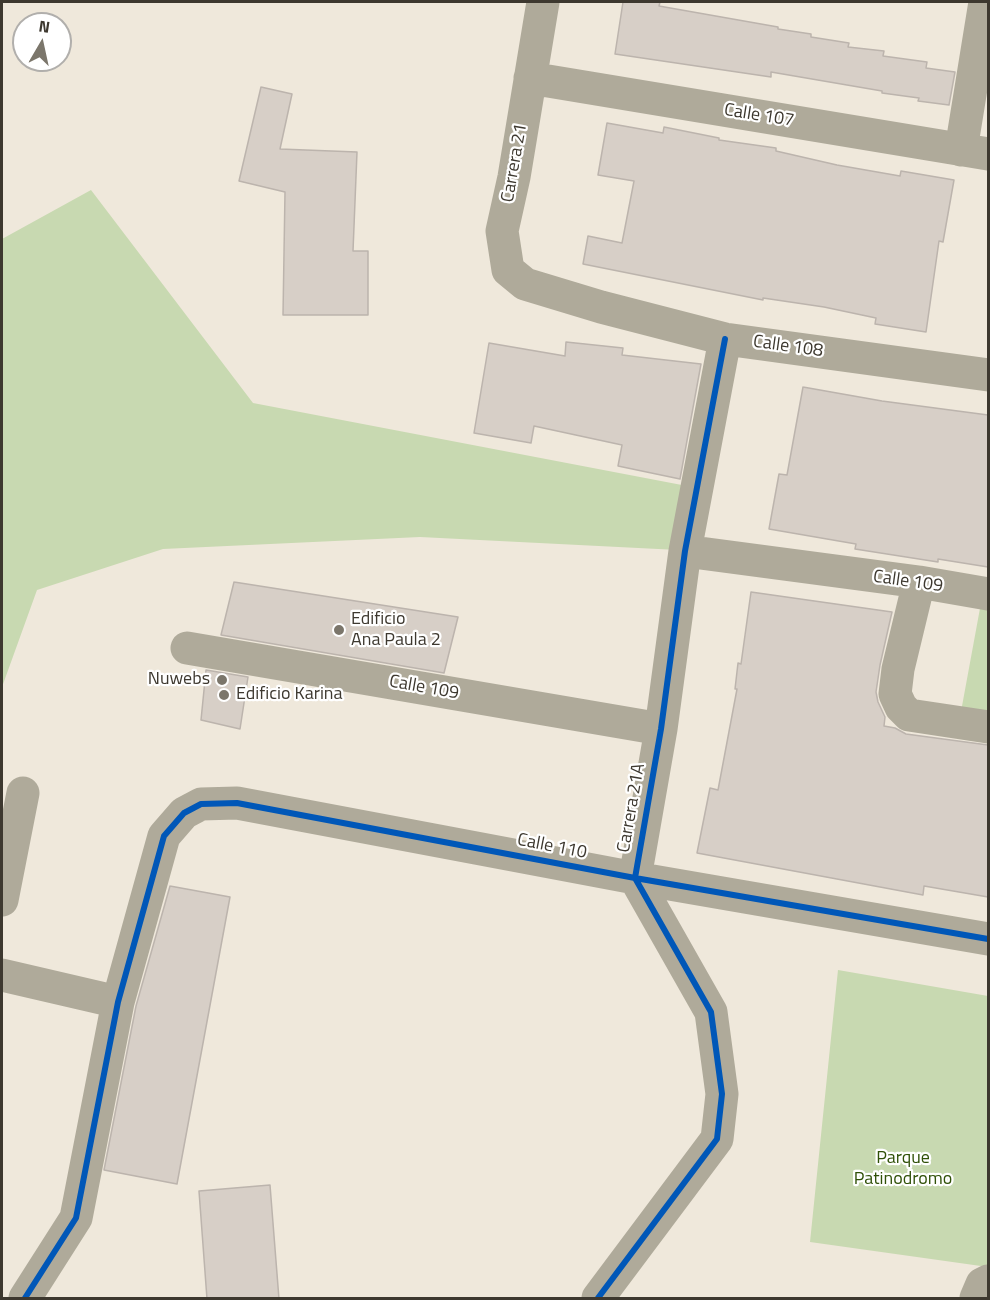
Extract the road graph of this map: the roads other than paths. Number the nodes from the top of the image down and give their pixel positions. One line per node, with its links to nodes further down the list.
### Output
1 (543, 2): 3 (street, Carrera 21)
2 (985, 2): 4 (street)
3 (530, 78): 4 (street, Calle 107); 5 (street, Carrera 21)
4 (975, 152)
5 (557, 293): 6 (street, Calle 108)
6 (725, 339): 7 (street, Calle 108); 8 (street, Carrera 21A)
7 (988, 375)
8 (685, 551): 9 (street, Calle 109); 13 (street, Carrera 21A)
9 (919, 582): 10 (street, Calle 109); 12 (street)
10 (988, 594)
11 (187, 648): 13 (street, Calle 109)
12 (988, 727)
13 (661, 729): 15 (street, Carrera 21A)
14 (23, 793): 16 (street)
15 (635, 878): 17 (street, Calle 110); 19 (street, Calle 110); 22 (street, Carrera 21A)
16 (2, 900)
17 (988, 939)
18 (2, 975): 19 (street)
19 (118, 1002): 21 (street)
20 (988, 1281): 23 (street)
21 (25, 1299)
22 (598, 1299)
23 (976, 1299)

